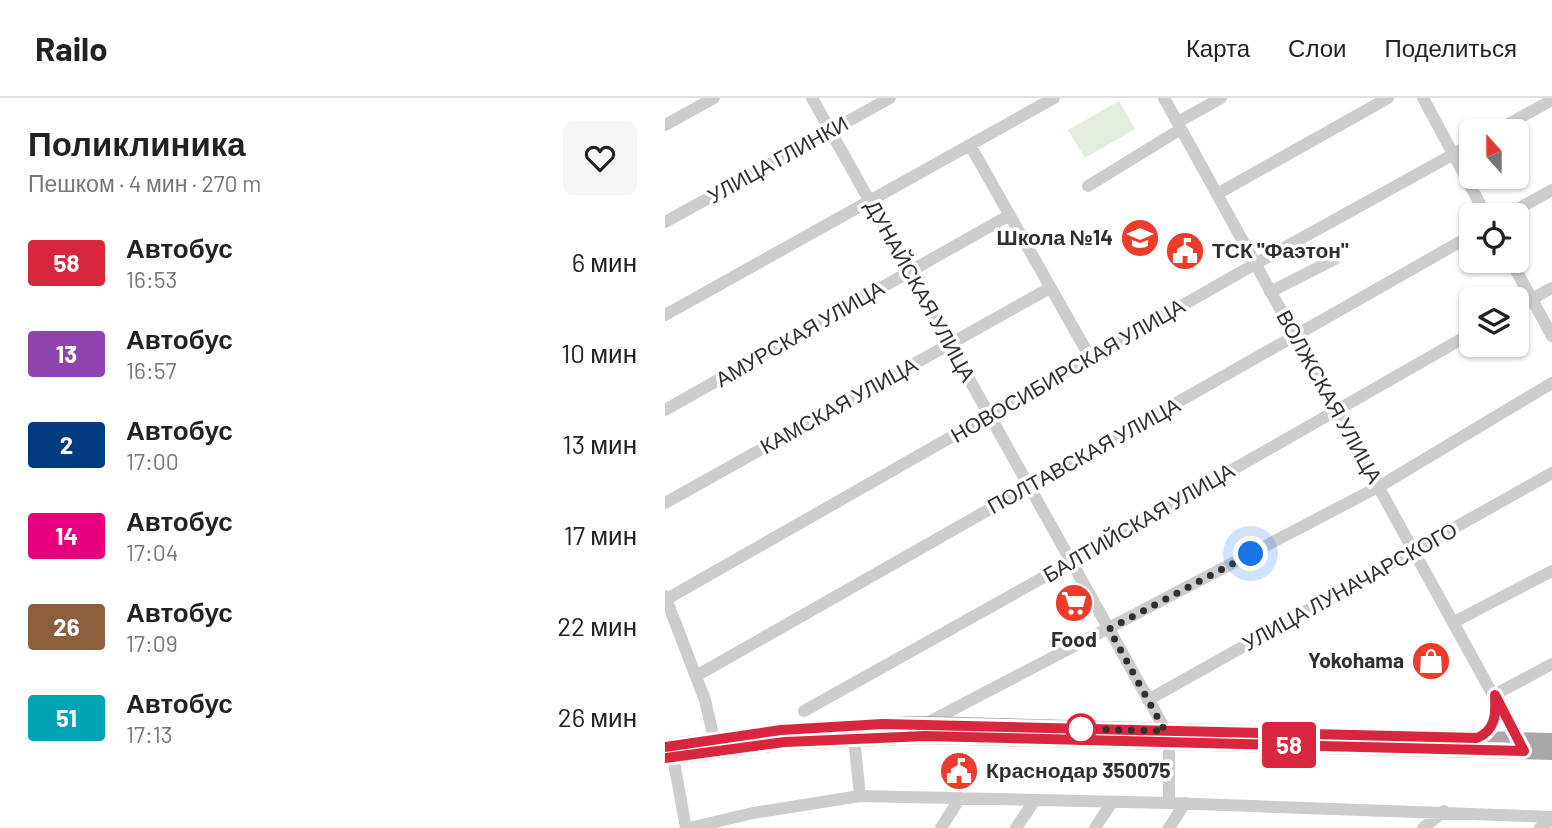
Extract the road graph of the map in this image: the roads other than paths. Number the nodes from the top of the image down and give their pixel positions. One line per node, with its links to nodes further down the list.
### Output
1 (714, 98): 11 (street)
2 (812, 98): 13 (street, ДУНАЙСКАЯ УЛИЦА)
3 (890, 98): 13 (street, УЛИЦА ГЛИНКИ)
4 (1054, 98): 14 (street)
5 (1164, 98): 12 (street, ВОЛЖСКАЯ УЛИЦА)
6 (1221, 98): 12 (street)
7 (1388, 98): 19 (street)
8 (1423, 98): 16 (street)
9 (1552, 100): 10 (street)
10 (1518, 119)
11 (665, 125)
12 (1179, 126): 17 (street); 19 (street, ВОЛЖСКАЯ УЛИЦА)
13 (831, 131): 20 (street, ДУНАЙСКАЯ УЛИЦА); 24 (street, УЛИЦА ГЛИНКИ)
14 (970, 145): 20 (street); 23 (street)
15 (1459, 151): 16 (street, НОВОСИБИРСКАЯ УЛИЦА)
16 (1453, 154): 21 (street); 27 (street, НОВОСИБИРСКАЯ УЛИЦА)
17 (1087, 186)
18 (1552, 190): 22 (street)
19 (1217, 194): 27 (street, ВОЛЖСКАЯ УЛИЦА)
20 (870, 201): 28 (street, ДУНАЙСКАЯ УЛИЦА); 35 (street)
21 (1480, 203)
22 (1529, 203)
23 (1008, 216): 28 (street, АМУРСКАЯ УЛИЦА); 30 (street)
24 (665, 222)
25 (1459, 243): 37 (street, ПОЛТАВСКАЯ УЛИЦА)
26 (1335, 259): 32 (street)
27 (1255, 264): 32 (street, ВОЛЖСКАЯ УЛИЦА); 40 (street, НОВОСИБИРСКАЯ УЛИЦА)
28 (909, 272): 39 (street, ДУНАЙСКАЯ УЛИЦА); 42 (street, АМУРСКАЯ УЛИЦА)
29 (1518, 273): 33 (street)
30 (1050, 288): 39 (street, КАМСКАЯ УЛИЦА); 40 (street)
31 (1552, 288): 33 (street)
32 (1270, 292): 37 (street, ВОЛЖСКАЯ УЛИЦА)
33 (1532, 299): 34 (street); 36 (street)
34 (1529, 301)
35 (665, 315)
36 (1552, 336)
37 (1296, 337): 43 (street, ВОЛЖСКАЯ УЛИЦА); 47 (street, ПОЛТАВСКАЯ УЛИЦА)
38 (1459, 340): 43 (street, БАЛТИЙСКАЯ УЛИЦА)
39 (950, 345): 44 (street, ДУНАЙСКАЯ УЛИЦА); 48 (street, КАМСКАЯ УЛИЦА)
40 (1091, 359): 44 (street, НОВОСИБИРСКАЯ УЛИЦА)
41 (1552, 383): 46 (street)
42 (665, 410)
43 (1338, 410): 46 (street, ВОЛЖСКАЯ УЛИЦА); 50 (street, БАЛТИЙСКАЯ УЛИЦА)
44 (990, 416): 47 (street, ДУНАЙСКАЯ УЛИЦА); 52 (street, НОВОСИБИРСКАЯ УЛИЦА)
45 (1552, 473): 49 (street, УЛИЦА ЛУНАЧАРСКОГО)
46 (1380, 486): 49 (street, ВОЛЖСКАЯ УЛИЦА); 54 (street)
47 (1029, 487): 50 (street, ДУНАЙСКАЯ УЛИЦА); 56 (street, ПОЛТАВСКАЯ УЛИЦА)
48 (665, 503)
49 (1415, 550): 53 (street, ВОЛЖСКАЯ УЛИЦА); 58 (street, УЛИЦА ЛУНАЧАРСКОГО)
50 (1071, 562): 54 (street, ДУНАЙСКАЯ УЛИЦА); 59 (street, БАЛТИЙСКАЯ УЛИЦА)
51 (1552, 570): 53 (street)
52 (665, 598): 56 (street)
53 (1454, 622): 57 (street, ВОЛЖСКАЯ УЛИЦА)
54 (1109, 629): 58 (street, ДУНАЙСКАЯ УЛИЦА); 60 (street)
55 (1552, 664): 57 (street)
56 (696, 676): 64 (street)
57 (1495, 695): 63 (street); 66 (street, ВОЛЖСКАЯ УЛИЦА)
58 (1148, 700): 61 (street, ДУНАЙСКАЯ УЛИЦА)
59 (804, 710)
60 (925, 724): 61 (main road); 64 (main road)
61 (1167, 736): 62 (main road); 63 (main road); 66 (main road); 73 (street)
62 (854, 738): 68 (main road); 69 (street)
63 (1477, 738): 66 (main road)
64 (714, 740): 68 (main road)
65 (1552, 741): 66 (main road)
66 (1521, 745): 67 (main road)
67 (1552, 752)
68 (668, 754): 78 (street)
69 (860, 796): 70 (street); 76 (street)
70 (960, 798): 71 (street); 80 (street)
71 (1035, 800): 72 (street); 81 (street)
72 (1112, 802): 73 (street); 82 (street)
73 (1168, 803): 74 (street)
74 (1185, 803): 75 (street); 83 (street)
75 (1444, 811): 77 (street); 84 (street)
76 (753, 813): 78 (street); 79 (street)
77 (1552, 818): 85 (street)
78 (687, 828)
79 (744, 828)
80 (941, 828)
81 (1017, 828)
82 (1095, 828)
83 (1169, 828)
84 (1423, 828)
85 (1541, 828)

